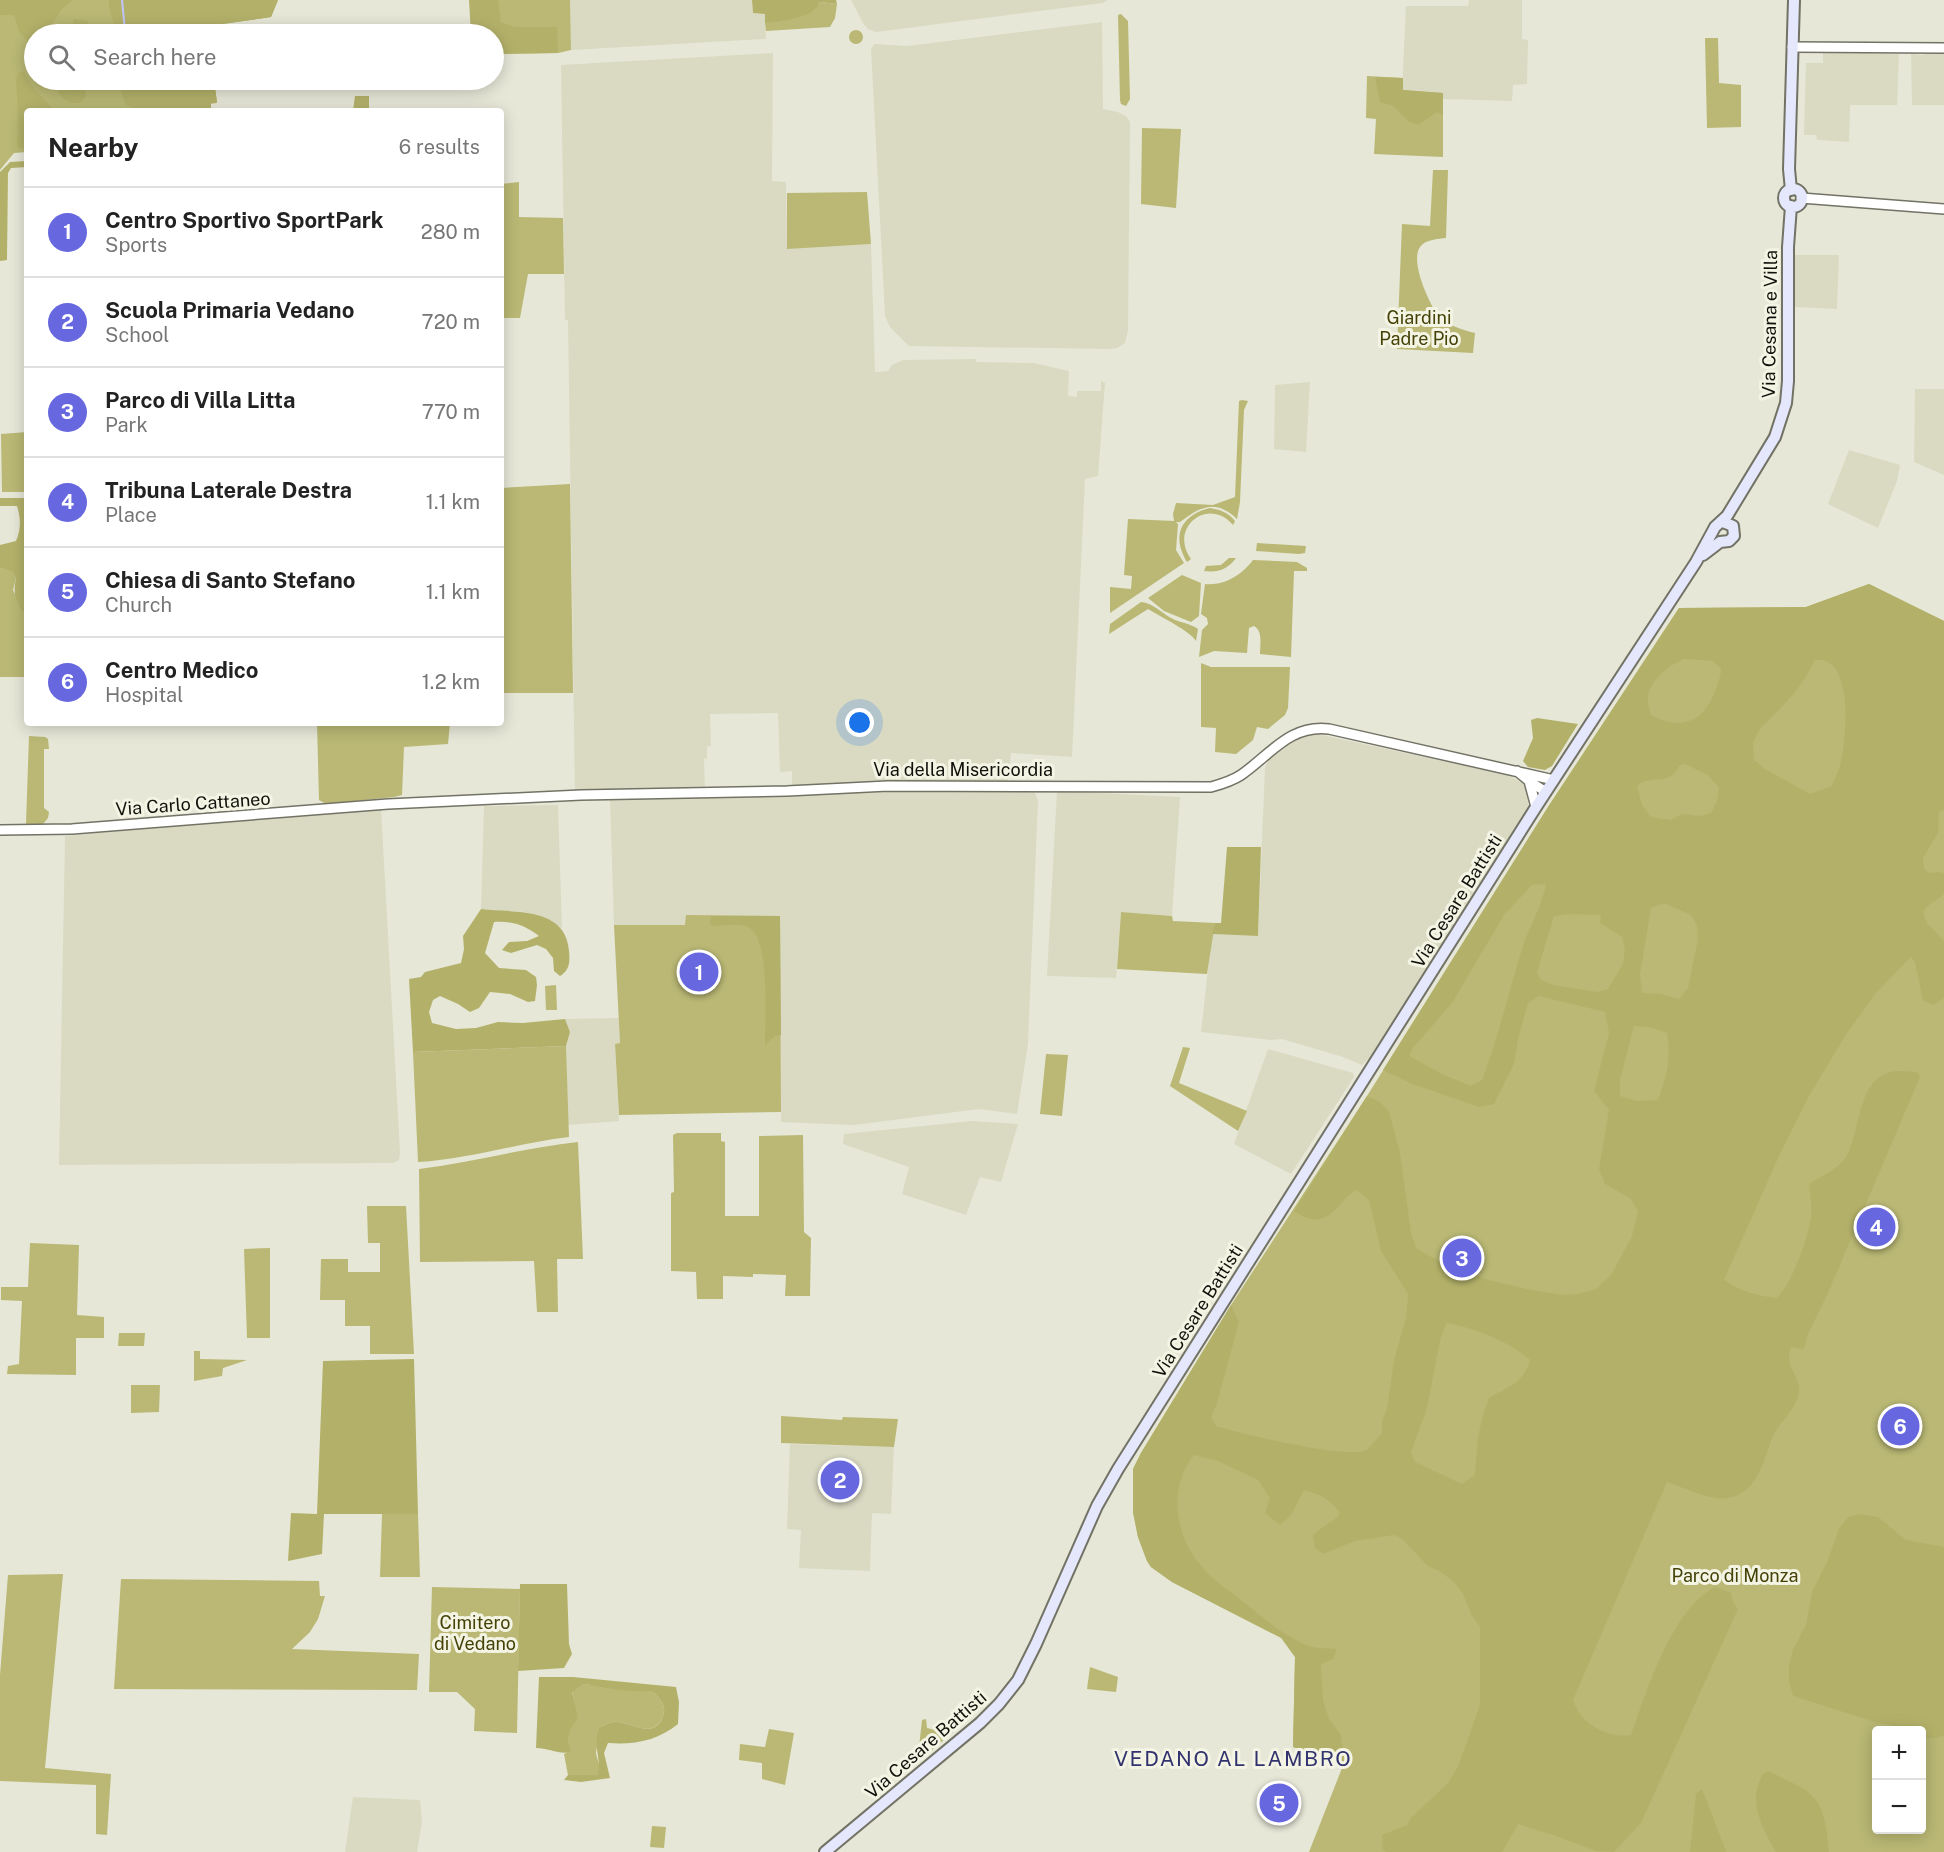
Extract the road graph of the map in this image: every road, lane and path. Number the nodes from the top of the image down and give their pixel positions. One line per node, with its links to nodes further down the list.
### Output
1 (1794, 0): 2 (main road)
2 (1792, 46): 3 (street); 4 (main road)
3 (1944, 48)
4 (1791, 189): 5 (main road); 6 (main road)
5 (1801, 198): 6 (main road); 7 (street)
6 (1791, 206): 8 (main road, Via Cesana e Villa)
7 (1944, 209)
8 (1727, 523): 9 (main road); 10 (main road)
9 (1714, 531): 10 (main road); 11 (main road)
10 (1720, 542): 11 (main road)
11 (1696, 562): 13 (main road, Via Cesare Battisti)
12 (1516, 770): 13 (street, Via della Misericordia); 14 (street); 16 (street, Via della Misericordia)
13 (1554, 780): 15 (main road, Via Cesare Battisti)
14 (1528, 782): 15 (street); 17 (street)
15 (1546, 792): 17 (main road, Via Cesare Battisti)
16 (388, 804): 18 (street, Via Carlo Cattaneo)
17 (1536, 807): 19 (main road, Via Cesare Battisti)
18 (0, 830)
19 (825, 1852)

